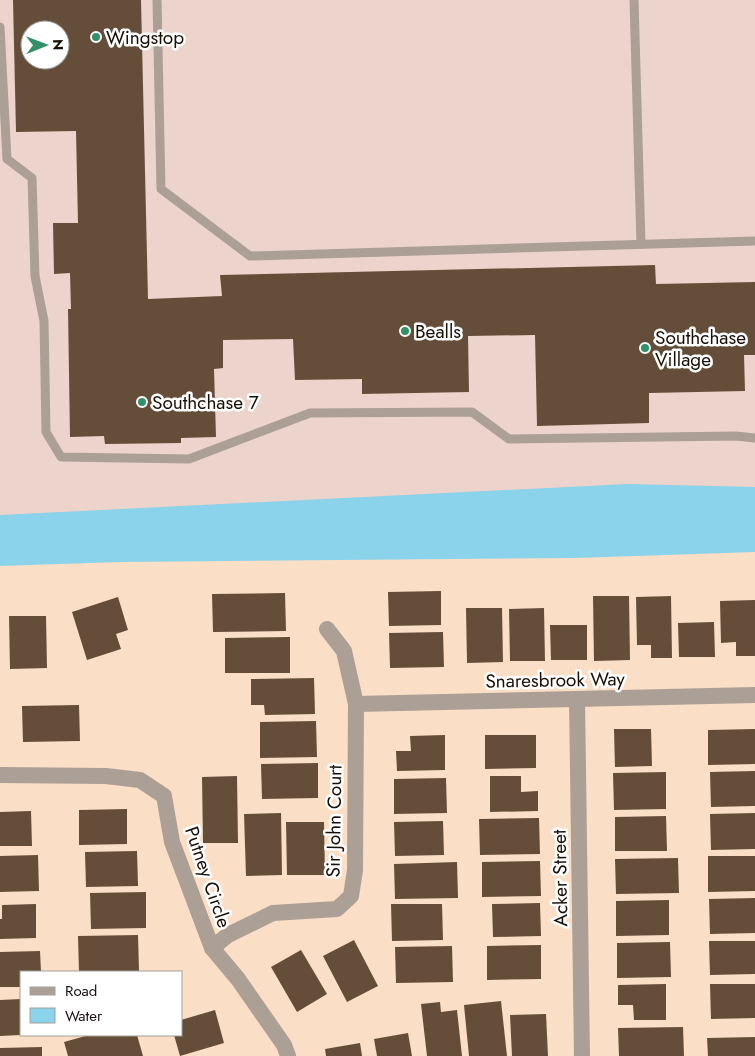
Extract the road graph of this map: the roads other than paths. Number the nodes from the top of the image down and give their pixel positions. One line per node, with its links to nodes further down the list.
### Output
1 (157, 0): 5 (lane)
2 (634, 0): 5 (lane)
3 (0, 27): 6 (lane)
4 (755, 241): 5 (lane)
5 (641, 244)
6 (755, 438)
7 (327, 629): 10 (street, Sir John Court)
8 (755, 695): 9 (street, Snaresbrook Way)
9 (577, 699): 10 (street, Snaresbrook Way); 14 (street, Acker Street)
10 (356, 704): 12 (street, Sir John Court)
11 (0, 775): 12 (street, Putney Circle)
12 (212, 948): 13 (street, Putney Circle)
13 (288, 1056)
14 (582, 1056)

